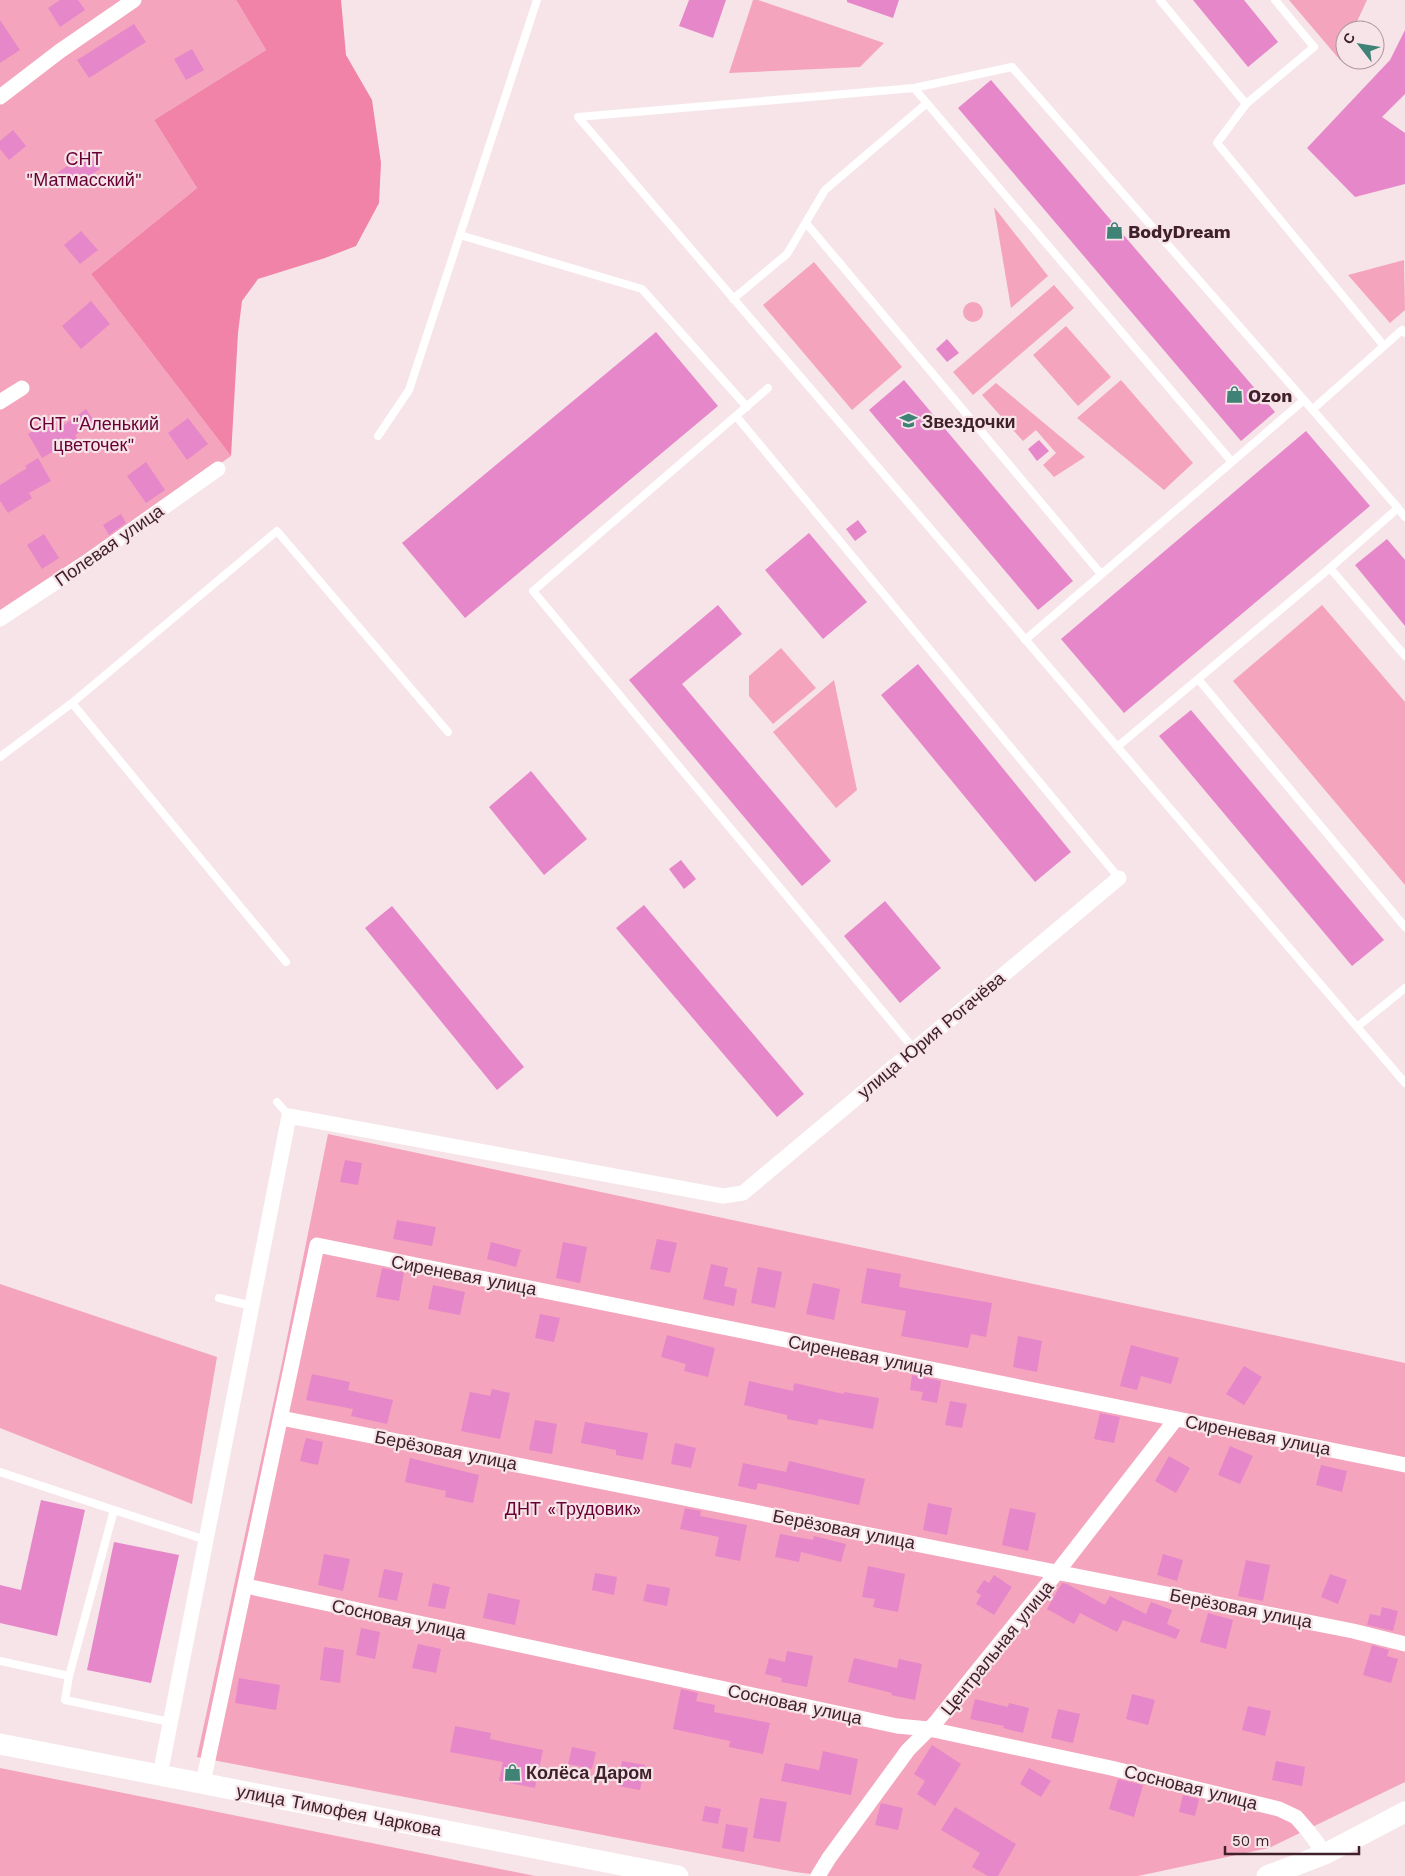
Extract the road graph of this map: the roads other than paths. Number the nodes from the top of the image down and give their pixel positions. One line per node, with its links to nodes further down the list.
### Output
1 (134, 0): 6 (street)
2 (537, 0): 10 (lane)
3 (1160, 0): 8 (lane)
4 (1275, 0): 8 (lane)
5 (914, 88): 7 (lane); 11 (lane); 16 (lane)
6 (0, 97)
7 (927, 103): 9 (lane); 22 (lane)
8 (1246, 104): 13 (lane)
9 (806, 223): 11 (lane); 27 (lane)
10 (460, 235): 18 (lane); 21 (lane)
11 (733, 299): 29 (lane)
12 (1405, 333): 13 (lane)
13 (1384, 346): 19 (lane)
14 (22, 388): 17 (street)
15 (768, 388): 18 (lane)
16 (1304, 400): 19 (lane); 22 (lane)
17 (0, 402)
18 (747, 407): 20 (lane)
19 (1312, 409): 24 (lane)
20 (736, 416): 36 (lane); 41 (lane)
21 (378, 436)
22 (1232, 462): 27 (lane)
23 (218, 469): 28 (street, Полевая улица)
24 (1398, 508): 25 (lane); 26 (lane)
25 (1405, 517)
26 (1330, 568): 30 (lane); 31 (lane)
27 (1101, 574): 29 (lane)
28 (0, 620)
29 (1025, 640): 34 (lane)
30 (1405, 656)
31 (1198, 679): 34 (lane); 37 (lane)
32 (72, 703): 33 (lane); 35 (lane); 38 (lane)
33 (448, 732)
34 (1117, 748): 40 (lane)
35 (0, 757)
36 (1120, 878): 41 (street, улица Юрия Рогачёва)
37 (1405, 926)
38 (286, 962)
39 (1405, 988): 40 (lane)
40 (1357, 1028): 42 (lane)
41 (914, 1049): 44 (street, улица Юрия Рогачёва)
42 (1405, 1084)
43 (277, 1102): 44 (lane)
44 (289, 1116): 46 (street)
45 (219, 1298): 46 (lane)
46 (252, 1306): 52 (street)
47 (282, 1418): 48 (street, Сиреневая улица); 53 (street, Берёзовая улица); 54 (street)
48 (1176, 1419): 49 (street, Сиреневая улица); 53 (street, Центральная улица)
49 (1405, 1465)
50 (0, 1472): 51 (lane)
51 (114, 1510): 52 (lane); 57 (lane)
52 (206, 1540): 58 (street)
53 (1058, 1571): 55 (street, Берёзовая улица); 59 (street, Центральная улица)
54 (246, 1586): 59 (street, Сосновая улица); 62 (street)
55 (1405, 1644)
56 (0, 1661): 57 (lane)
57 (69, 1676): 58 (lane)
58 (170, 1722): 61 (street)
59 (929, 1729): 64 (street, Сосновая улица); 66 (street, Центральная улица)
60 (0, 1744): 61 (main road, улица Тимофея Чаркова)
61 (160, 1775): 62 (main road, улица Тимофея Чаркова)
62 (204, 1783): 65 (main road, улица Тимофея Чаркова)
63 (1405, 1812): 64 (main road)
64 (1325, 1854): 67 (main road)
65 (678, 1876)
66 (818, 1876)
67 (1267, 1876)

